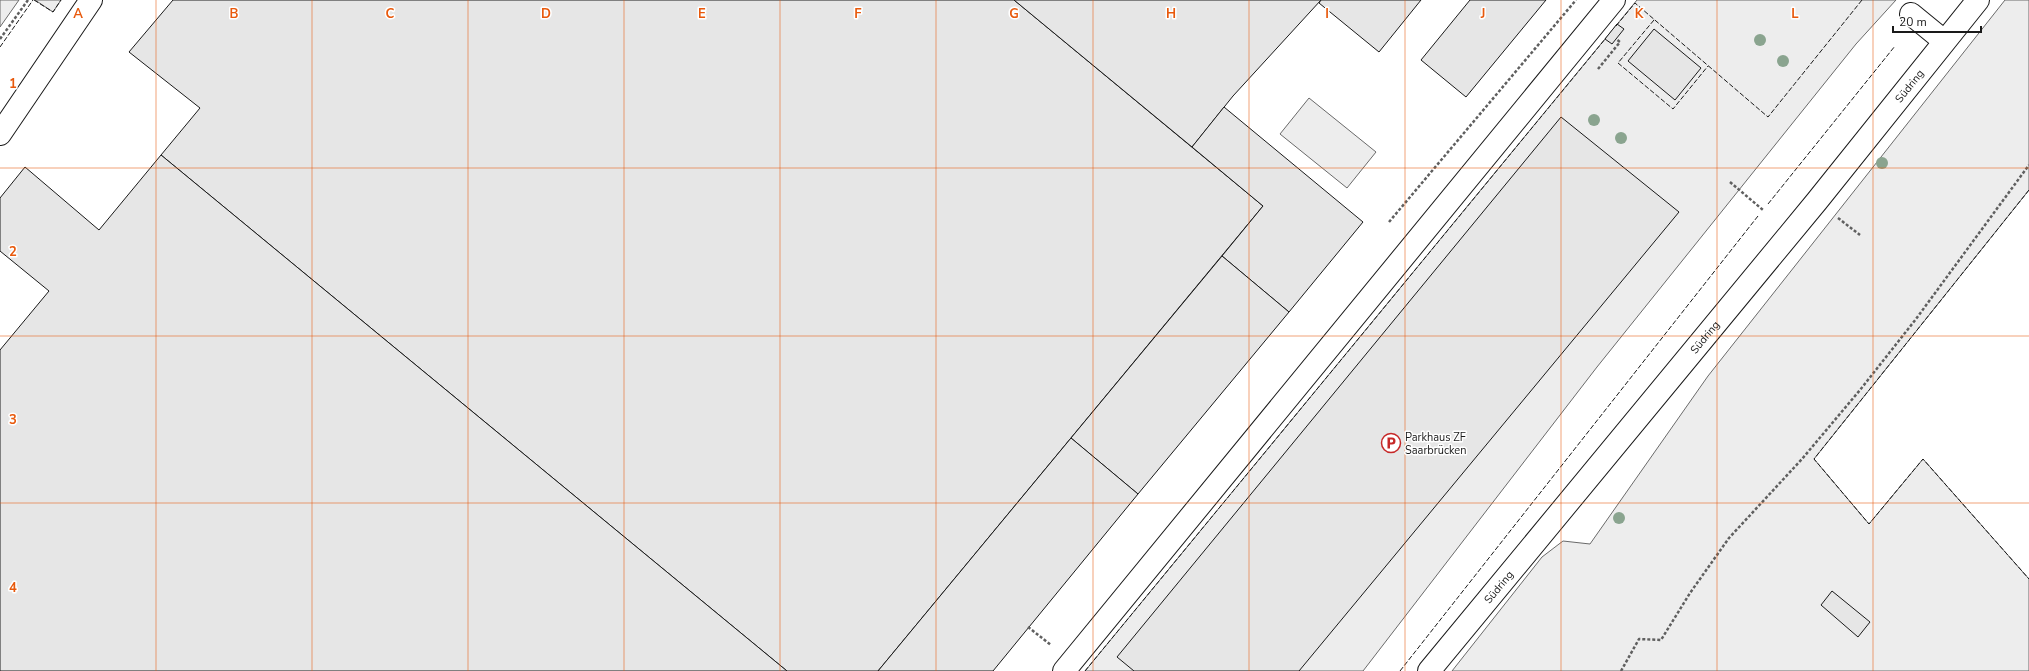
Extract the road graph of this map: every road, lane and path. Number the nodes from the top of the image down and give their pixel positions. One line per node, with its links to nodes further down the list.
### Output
1 (28, 0): 8 (path)
2 (91, 0): 11 (street)
3 (1576, 0): 16 (path)
4 (1614, 0): 18 (street)
5 (1978, 0): 9 (street, Südring)
6 (1911, 14): 9 (street)
7 (1615, 38): 10 (path)
8 (0, 39)
9 (1944, 41): 19 (street, Südring)
10 (1598, 70)
11 (0, 134)
12 (2029, 165): 20 (path)
13 (1730, 182): 14 (path)
14 (1763, 210)
15 (1837, 217): 17 (path)
16 (1389, 222)
17 (1860, 235)
18 (1064, 671)
19 (1429, 671)
20 (1621, 671)

